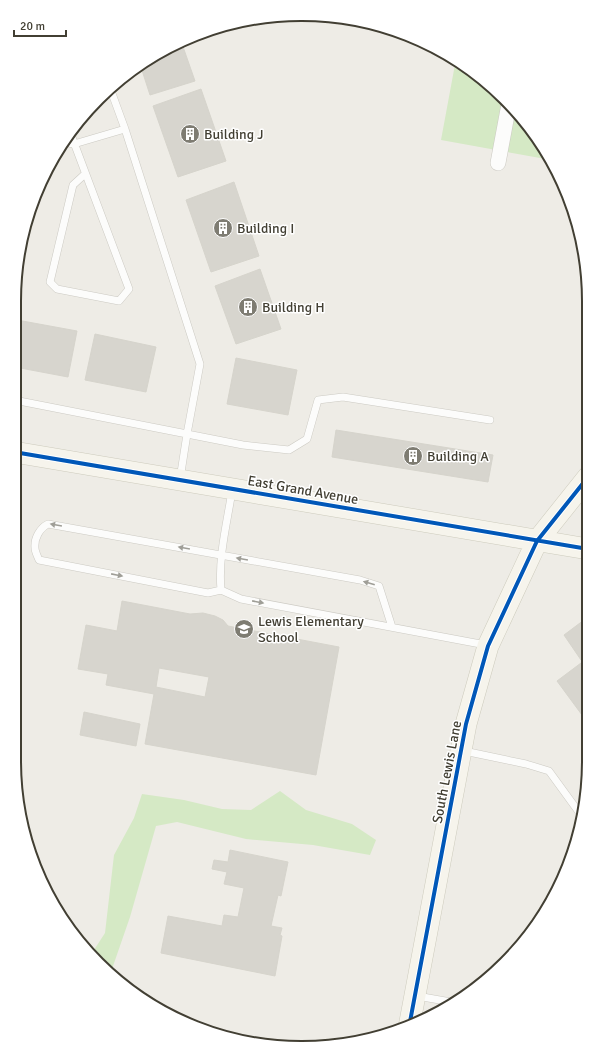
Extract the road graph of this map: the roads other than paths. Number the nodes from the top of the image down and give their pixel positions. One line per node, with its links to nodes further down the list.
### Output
1 (113, 95): 3 (lane)
2 (508, 112): 7 (street)
3 (125, 129): 6 (lane); 11 (lane)
4 (73, 140): 6 (lane)
5 (70, 143): 6 (lane)
6 (74, 144): 8 (lane)
7 (498, 163)
8 (85, 174): 8 (lane)
9 (21, 401): 11 (lane)
10 (490, 420): 11 (lane)
11 (187, 434): 13 (lane)
12 (21, 453): 13 (street, East Grand Avenue)
13 (180, 481): 15 (street, East Grand Avenue)
14 (582, 485): 16 (street, South Lewis Lane)
15 (233, 489): 16 (street, East Grand Avenue); 18 (lane)
16 (537, 541): 17 (street, East Grand Avenue); 21 (street, South Lewis Lane)
17 (582, 548)
18 (222, 555): 19 (lane); 19 (lane, one-way to 19); 20 (lane, one-way to 18)
19 (221, 590): 20 (lane, one-way to 20)
20 (392, 627): 21 (lane)
21 (488, 646): 22 (street, South Lewis Lane)
22 (462, 751): 23 (lane); 24 (street, South Lewis Lane)
23 (578, 811)
24 (415, 995): 25 (lane); 26 (street, South Lewis Lane)
25 (445, 1001)
26 (410, 1019)

